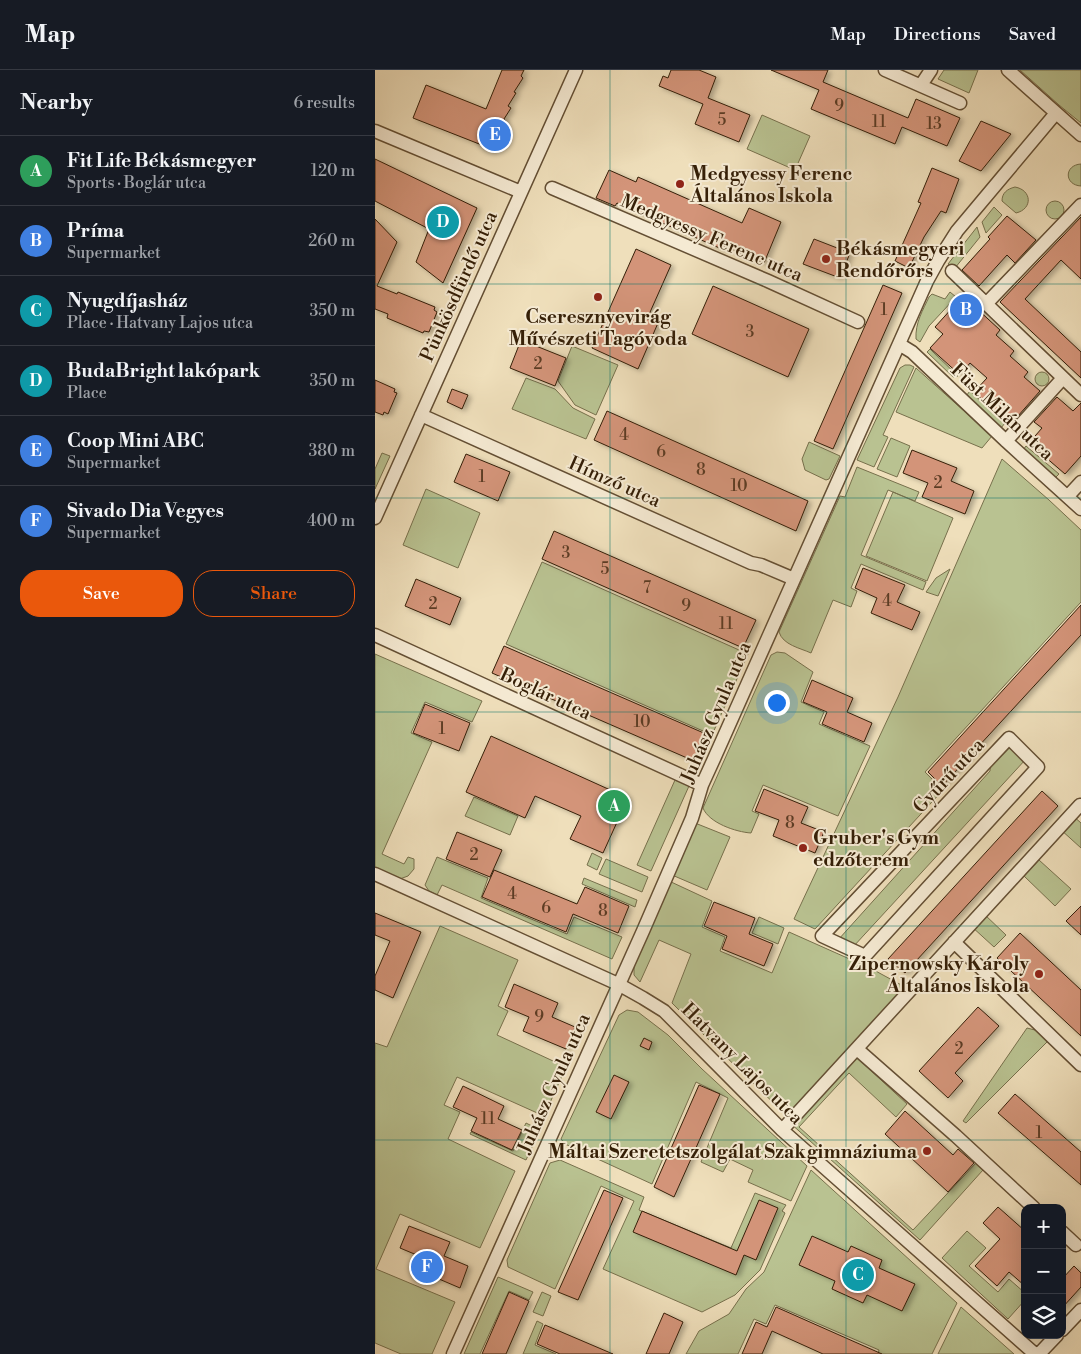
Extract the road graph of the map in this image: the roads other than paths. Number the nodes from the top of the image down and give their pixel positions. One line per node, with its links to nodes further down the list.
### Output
1 (576, 70): 11 (street, Pünkösdfürdő utca)
2 (885, 70): 5 (street)
3 (931, 70): 5 (street)
4 (1008, 70): 7 (street)
5 (921, 85): 6 (street)
6 (960, 103)
7 (1056, 113): 9 (street); 16 (street, Juhász Gyula utca)
8 (375, 131): 11 (street)
9 (1081, 135)
10 (552, 188): 15 (street, Medgyessy Ferenc utca)
11 (521, 192): 19 (street, Pünkösdfürdő utca)
12 (1081, 205): 14 (street)
13 (952, 272): 14 (street)
14 (986, 304): 17 (street)
15 (858, 322)
16 (899, 344): 20 (street, Füst Milán utca); 25 (street, Juhász Gyula utca)
17 (1063, 378): 18 (street); 20 (street)
18 (1081, 395)
19 (421, 415): 24 (street, Pünkösdfürdő utca); 25 (street, Hímző utca)
20 (1006, 441): 22 (street, Füst Milán utca)
21 (1081, 482): 22 (street)
22 (1068, 496): 23 (street, Füst Milán utca)
23 (1081, 509)
24 (375, 518)
25 (794, 579): 28 (street, Juhász Gyula utca)
26 (375, 635): 28 (street, Boglár utca)
27 (1009, 738): 27 (street, Gyűrű utca)
28 (702, 785): 32 (street, Juhász Gyula utca)
29 (1080, 806): 31 (street)
30 (375, 874): 32 (street, Hatvany Lajos utca)
31 (953, 942): 33 (street); 34 (street)
32 (618, 984): 35 (street, Hatvany Lajos utca); 42 (street, Juhász Gyula utca)
33 (857, 1049): 35 (street); 36 (street)
34 (1081, 1065)
35 (782, 1130): 43 (street, Hatvany Lajos utca)
36 (1030, 1204)
37 (1066, 1235): 38 (street)
38 (1076, 1244)
39 (1081, 1310): 40 (street)
40 (1066, 1326)
41 (1053, 1339): 44 (street)
42 (453, 1354)
43 (1035, 1354)
44 (1039, 1354)

